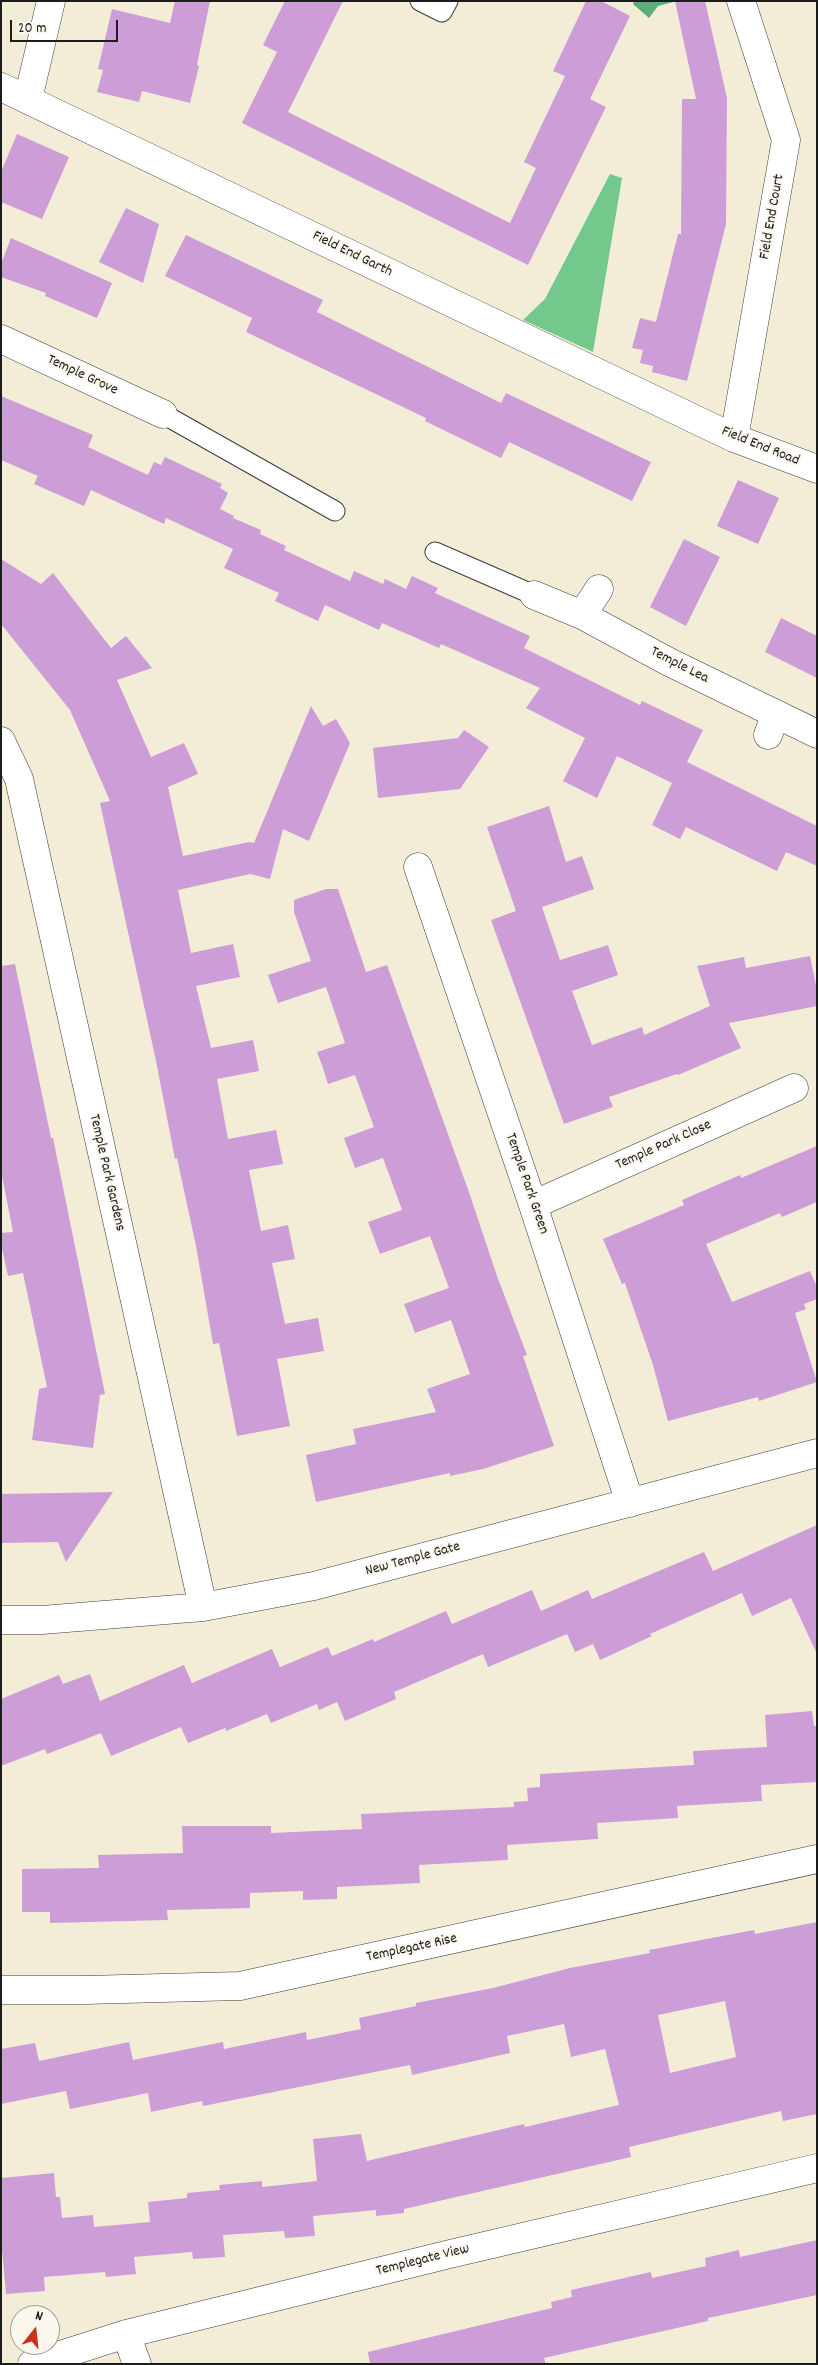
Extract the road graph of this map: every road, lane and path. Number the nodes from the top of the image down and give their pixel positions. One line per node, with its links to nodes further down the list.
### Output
1 (51, 1): 6 (street)
2 (420, 1): 3 (lane)
3 (448, 1)
4 (741, 1): 10 (street, Field End Court)
5 (1, 87): 6 (street, Field End Garth)
6 (28, 99): 9 (street, Field End Garth)
7 (1, 339): 8 (street, Temple Grove)
8 (163, 414): 12 (lane)
9 (703, 423): 10 (street, Field End Road)
10 (734, 438): 11 (street, Field End Road)
11 (817, 470)
12 (335, 511)
13 (435, 552): 15 (lane)
14 (599, 589): 16 (street)
15 (534, 595): 16 (street, Temple Lea)
16 (582, 615): 17 (street, Temple Lea)
17 (817, 734)
18 (1, 741): 24 (street, Temple Park Gardens)
19 (418, 867): 21 (street, Temple Park Green)
20 (794, 1088): 21 (street, Temple Park Close)
21 (533, 1205): 23 (street, Temple Park Green)
22 (817, 1453): 23 (street, New Temple Gate)
23 (630, 1503): 24 (street, New Temple Gate)
24 (203, 1607): 25 (street, New Temple Gate)
25 (1, 1620)
26 (817, 1859): 27 (street, Templegate Rise)
27 (1, 1990)
28 (817, 2168): 29 (street, Templegate View)
29 (126, 2334): 30 (street, Templegate View); 31 (street)
30 (32, 2364)
31 (137, 2364)

